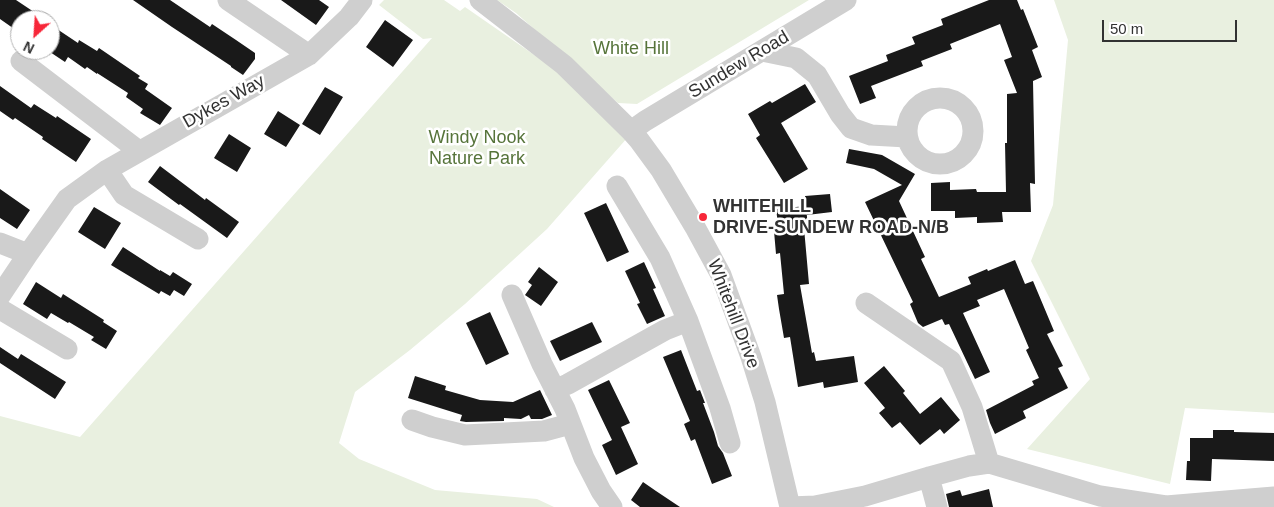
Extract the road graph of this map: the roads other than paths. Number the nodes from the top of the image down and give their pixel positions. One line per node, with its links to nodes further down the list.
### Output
1 (228, 0): 6 (street)
2 (362, 0): 6 (street, Dykes Way)
3 (480, 0): 8 (street, Whitehill Drive)
4 (846, 0): 5 (street, Sundew Road)
5 (762, 51): 8 (street, Sundew Road); 9 (street)
6 (309, 54): 10 (street, Dykes Way)
7 (21, 61): 10 (street)
8 (631, 131): 31 (street, Whitehill Drive)
9 (907, 137)
10 (139, 151): 11 (street, Dykes Way)
11 (107, 170): 13 (street); 15 (street, Dykes Way)
12 (617, 186): 20 (street)
13 (198, 239)
14 (0, 242): 15 (street)
15 (28, 254): 16 (street, Dykes Way)
16 (0, 296)
17 (512, 296): 22 (street)
18 (866, 303): 26 (street)
19 (0, 309): 21 (street)
20 (688, 321): 22 (street); 25 (street)
21 (67, 349)
22 (555, 390): 24 (street)
23 (412, 420): 24 (street)
24 (570, 424): 30 (street)
25 (730, 443)
26 (989, 463): 27 (street); 29 (street)
27 (929, 477): 31 (street); 32 (street)
28 (1274, 497): 29 (street)
29 (1188, 505)
30 (612, 507)
31 (790, 507)
32 (937, 507)

